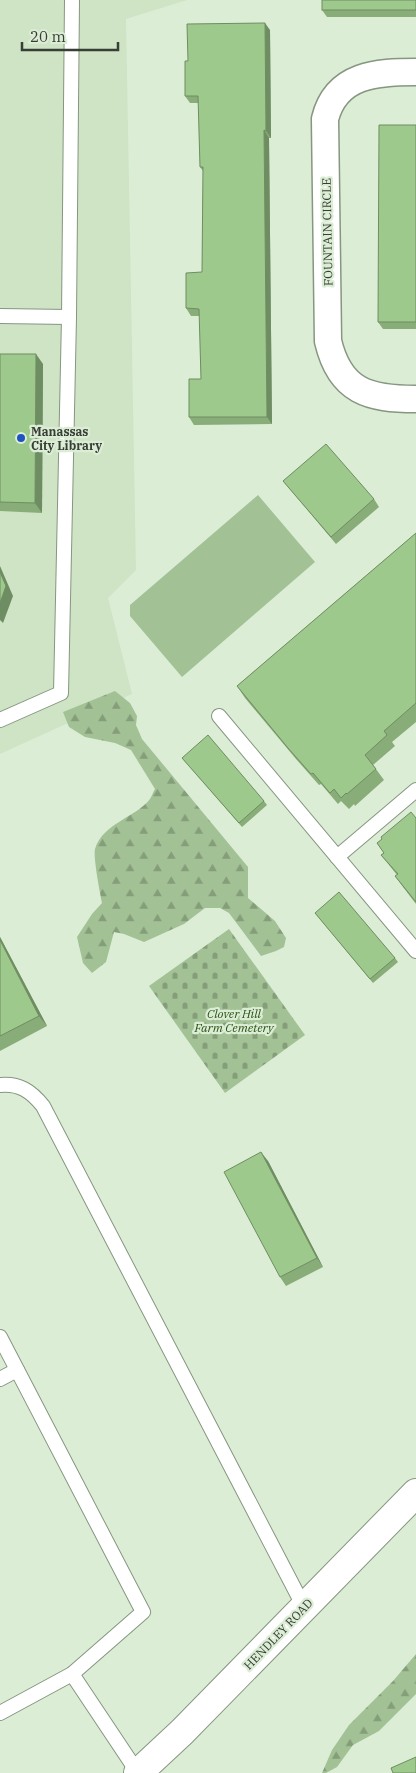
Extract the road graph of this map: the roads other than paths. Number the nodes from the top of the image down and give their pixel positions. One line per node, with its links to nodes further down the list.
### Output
1 (72, 0): 4 (lane)
2 (416, 72): 5 (street, FOUNTAIN CIRCLE)
3 (0, 316): 4 (lane)
4 (69, 317): 7 (lane)
5 (416, 399)
6 (220, 716): 9 (lane)
7 (0, 720)
8 (416, 790): 9 (lane)
9 (338, 857): 10 (lane)
10 (416, 951)
11 (0, 1085): 16 (lane)
12 (0, 1337): 13 (lane)
13 (17, 1370): 14 (lane); 17 (lane)
14 (0, 1379)
15 (416, 1493): 16 (street, HENDLEY ROAD)
16 (304, 1607): 19 (street, HENDLEY ROAD)
17 (72, 1674): 18 (lane); 19 (lane)
18 (0, 1713)
19 (138, 1773)

